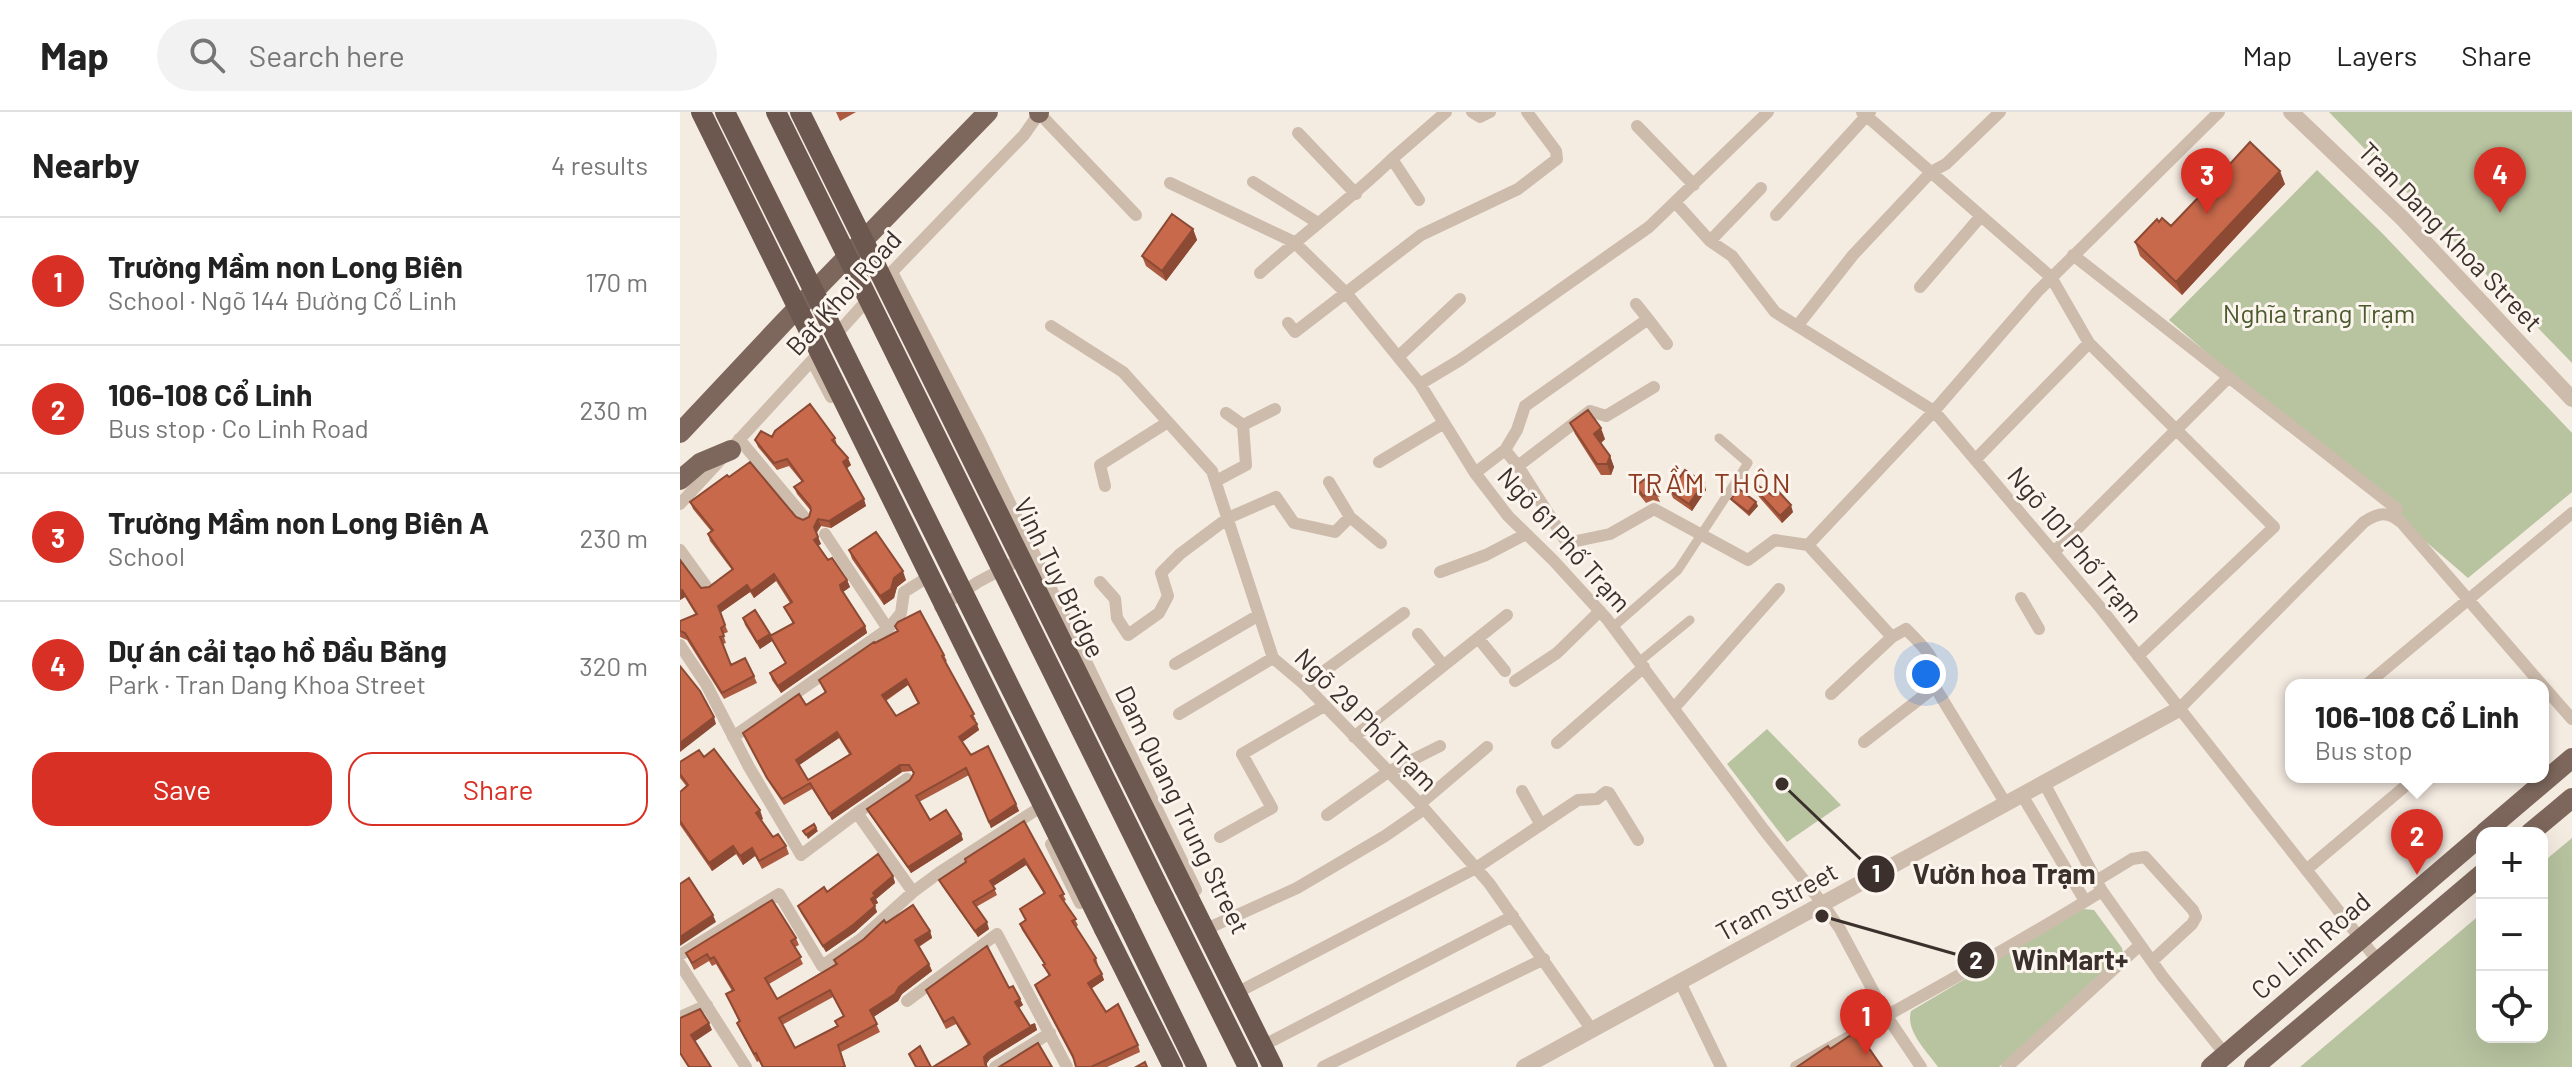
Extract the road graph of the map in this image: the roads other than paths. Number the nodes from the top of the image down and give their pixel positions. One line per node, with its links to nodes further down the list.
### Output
1 (701, 112): 182 (highway, bridge)
2 (725, 112): 183 (highway, bridge)
3 (776, 112): 177 (highway, Vinh Tuy Bridge, bridge)
4 (800, 112): 175 (highway, Vinh Tuy Bridge, bridge)
5 (988, 112): 60 (main road)
6 (1039, 112): 27 (street); 34 (street, Bat Khoi Road)
7 (1446, 112): 18 (street)
8 (1472, 112): 9 (street)
9 (1490, 112)
10 (1527, 112): 38 (street)
11 (1768, 112): 22 (street)
12 (2000, 112): 19 (street)
13 (2219, 112): 33 (street)
14 (2291, 112): 52 (street, Tran Dang Khoa Street)
15 (1866, 113): 19 (street); 28 (street)
16 (1637, 126): 22 (street)
17 (1298, 133): 24 (street)
18 (1392, 159): 24 (street); 25 (street)
19 (1931, 172): 29 (street); 43 (street)
20 (1253, 182): 30 (street)
21 (1170, 183): 32 (street, Ngõ 61 Phố Trạm)
22 (1694, 185): 26 (street)
23 (1761, 188): 31 (street)
24 (1356, 194): 30 (street)
25 (1419, 200)
26 (1675, 202): 31 (street, Ngõ 101 Phố Trạm); 50 (street)
27 (1136, 215)
28 (1776, 215)
29 (1981, 216): 36 (street); 37 (street)
30 (1318, 223): 32 (street)
31 (1710, 241): 43 (street, Ngõ 101 Phố Trạm)
32 (1294, 242): 35 (street); 38 (street, Ngõ 61 Phố Trạm)
33 (2073, 255): 36 (street); 49 (street)
34 (892, 272): 48 (street, Bat Khoi Road); 85 (street, Dam Quang Trung Street)
35 (1260, 273)
36 (2051, 277): 45 (street); 54 (street)
37 (1920, 287)
38 (1347, 294): 42 (street); 47 (street, Ngõ 61 Phố Trạm)
39 (1460, 299): 47 (street)
40 (1636, 304): 41 (street)
41 (1648, 319): 46 (street); 63 (street)
42 (1288, 323)
43 (1798, 325): 54 (street, Ngõ 101 Phố Trạm)
44 (1051, 326): 56 (street, Ngõ 29 Phố Trạm)
45 (2089, 343): 59 (street); 64 (street)
46 (1667, 344)
47 (1398, 357): 50 (street, Ngõ 61 Phố Trạm)
48 (812, 361): 62 (street, Bat Khoi Road); 87 (street)
49 (2229, 377): 59 (street); 73 (street)
50 (1420, 384): 57 (street, Ngõ 61 Phố Trạm)
51 (1654, 387): 66 (street)
52 (2572, 399)
53 (1275, 409): 58 (street)
54 (1934, 411): 64 (street, Ngõ 101 Phố Trạm); 82 (street)
55 (1226, 413): 58 (street)
56 (1168, 422): 69 (street, Ngõ 29 Phố Trạm); 71 (street)
57 (1444, 423): 65 (street); 67 (street, Ngõ 61 Phố Trạm)
58 (1243, 425): 69 (street)
59 (2177, 430): 84 (street); 106 (street)
60 (680, 433)
61 (1719, 438): 80 (street)
62 (735, 444): 68 (main road); 72 (street, Bat Khoi Road); 76 (street)
63 (1505, 450): 66 (street); 67 (street)
64 (1975, 460): 84 (street, Ngõ 101 Phố Trạm)
65 (1379, 462)
66 (1518, 466): 80 (street)
67 (1475, 473): 79 (street, Ngõ 61 Phố Trạm)
68 (680, 480)
69 (1216, 481): 77 (street, Ngõ 29 Phố Trạm)
70 (1329, 482): 75 (street)
71 (1105, 486)
72 (680, 504)
73 (2397, 509)
74 (2572, 513): 92 (street)
75 (1350, 517): 77 (street); 81 (street)
76 (805, 518)
77 (1228, 518): 88 (street); 96 (street, Ngõ 29 Phố Trạm)
78 (825, 534): 100 (street)
79 (1526, 534): 86 (street); 94 (street, Ngõ 61 Phố Trạm)
80 (1701, 534): 82 (street); 99 (street)
81 (1381, 543)
82 (1808, 545): 103 (street)
83 (680, 550): 89 (street)
84 (2054, 552): 106 (street, Ngõ 101 Phố Trạm)
85 (1032, 553): 93 (street); 159 (street, Dam Quang Trung Street)
86 (1440, 572)
87 (925, 579): 93 (street); 100 (street)
88 (1100, 582)
89 (706, 586)
90 (1779, 589): 120 (street)
91 (2021, 598): 101 (street)
92 (2468, 599): 112 (street); 113 (street); 121 (street)
93 (940, 607): 142 (street)
94 (1600, 611): 99 (street, Ngõ 61 Phố Trạm); 114 (street)
95 (1404, 613): 115 (street)
96 (1259, 615): 107 (street, Ngõ 29 Phố Trạm); 108 (street)
97 (1507, 615): 104 (street)
98 (1690, 620): 109 (street)
99 (1613, 627): 109 (street, Ngõ 61 Phố Trạm)
100 (888, 629): 124 (street)
101 (2039, 629)
102 (1418, 634): 110 (street)
103 (1892, 637): 116 (street); 117 (street)
104 (1478, 638): 110 (street); 111 (street)
105 (680, 645): 124 (street)
106 (2138, 656): 121 (street, Ngõ 101 Phố Trạm)
107 (1273, 658): 115 (street, Ngõ 29 Phố Trạm); 122 (street)
108 (1175, 664)
109 (1642, 664): 120 (street, Ngõ 61 Phố Trạm); 127 (street)
110 (1443, 665): 125 (street)
111 (1505, 671)
112 (2373, 679)
113 (2534, 679)
114 (1515, 681)
115 (1305, 685): 119 (street, Ngõ 29 Phố Trạm)
116 (1935, 687): 126 (street); 140 (street)
117 (1831, 694)
118 (2549, 695): 123 (street)
119 (1324, 706): 125 (street, Ngõ 29 Phố Trạm); 148 (street)
120 (1674, 708): 157 (street, Ngõ 61 Phố Trạm)
121 (2179, 709): 134 (street, Tram Street); 152 (street, Ngõ 101 Phố Trạm)
122 (1179, 714)
123 (2572, 719)
124 (733, 737): 143 (street)
125 (1354, 737): 131 (street, Ngõ 29 Phố Trạm)
126 (1864, 742)
127 (1557, 743)
128 (1440, 746): 131 (street)
129 (1487, 747): 141 (street)
130 (2572, 758): 132 (main road, Co Linh Road)
131 (1388, 772): 141 (street, Ngõ 29 Phố Trạm); 144 (street)
132 (2549, 778)
133 (907, 779): 143 (street)
134 (2044, 783): 138 (street, Tram Street); 154 (street)
135 (2409, 783): 152 (street)
136 (2543, 783): 146 (main road, Co Linh Road)
137 (1522, 791): 145 (street)
138 (2022, 795): 140 (street, Tram Street); 156 (street)
139 (2572, 798): 147 (main road)
140 (2006, 804): 157 (street, Tram Street)
141 (1422, 806): 151 (street, Ngõ 29 Phố Trạm); 159 (street)
142 (1036, 810): 155 (street); 181 (street)
143 (857, 813): 155 (street)
144 (1327, 815)
145 (1541, 825): 149 (street); 151 (street)
146 (2491, 827)
147 (2537, 827)
148 (1220, 837)
149 (1638, 840)
150 (2476, 840): 160 (main road, Co Linh Road)
151 (1476, 868): 158 (street, Ngõ 29 Phố Trạm); 168 (street)
152 (2306, 870): 160 (street, Ngõ 101 Phố Trạm)
153 (2476, 879): 165 (main road)
154 (2099, 886): 156 (street); 161 (street); 164 (street)
155 (913, 892): 162 (street)
156 (2085, 901): 171 (street)
157 (1823, 904): 167 (street, Tram Street); 171 (street, Ngõ 61 Phố Trạm)
158 (1513, 916): 163 (street, Ngõ 29 Phố Trạm); 175 (street)
159 (1213, 926): 168 (street, Dam Quang Trung Street)
160 (2360, 938): 165 (street, Ngõ 101 Phố Trạm); 176 (main road, Co Linh Road)
161 (2140, 945): 164 (street); 190 (street)
162 (680, 955)
163 (1544, 959): 173 (street, Ngõ 29 Phố Trạm); 185 (street)
164 (2152, 961): 176 (street)
165 (2378, 961): 191 (main road)
166 (680, 964): 170 (street)
167 (1680, 982): 173 (street, Tram Street); 187 (street)
168 (1244, 989): 175 (street, Dam Quang Trung Street)
169 (907, 1001): 174 (street)
170 (707, 1005): 172 (street); 178 (street)
171 (1886, 1015): 188 (street); 189 (street, Ngõ 61 Phố Trạm)
172 (680, 1017)
173 (1592, 1030): 186 (street, Tram Street)
174 (1050, 1033): 179 (street); 180 (street)
175 (1270, 1054): 184 (street, Dam Quang Trung Street)
176 (2218, 1061)
177 (1247, 1066)
178 (746, 1067)
179 (995, 1067)
180 (1067, 1067)
181 (1164, 1067)
182 (1173, 1067)
183 (1197, 1067)
184 (1283, 1067)
185 (1323, 1067)
186 (1524, 1067)
187 (1721, 1067)
188 (1796, 1067)
189 (1921, 1067)
190 (2007, 1067)
191 (2254, 1067)

